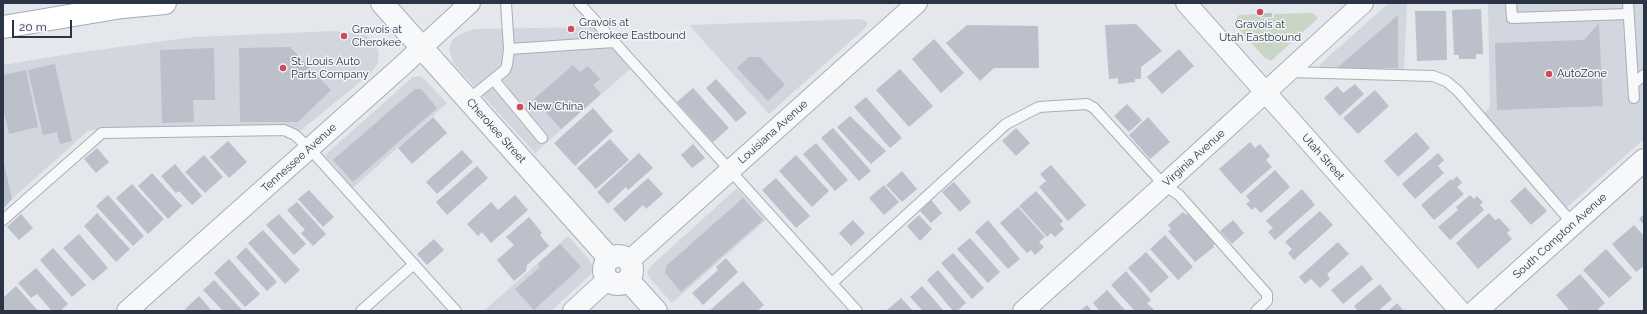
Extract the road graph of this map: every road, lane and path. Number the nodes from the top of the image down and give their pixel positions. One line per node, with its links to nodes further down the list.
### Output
1 (165, 3): 12 (main road)
2 (382, 3): 14 (street, Cherokee Street)
3 (470, 3): 14 (street, Tennessee Avenue)
4 (506, 3): 15 (lane)
5 (579, 3): 13 (lane)
6 (917, 3): 26 (street, Louisiana Avenue)
7 (1186, 3): 20 (street, Utah Street)
8 (1363, 3): 16 (street, Virginia Avenue)
9 (1511, 3): 11 (lane)
10 (1628, 3): 11 (lane)
11 (1628, 14): 19 (lane)
12 (3, 27)
13 (614, 42): 15 (lane); 26 (lane)
14 (422, 48): 22 (street, Cherokee Street); 24 (street, Tennessee Avenue)
15 (509, 49): 18 (lane)
16 (1287, 72): 20 (street, Virginia Avenue); 29 (lane)
17 (1644, 75): 19 (lane)
18 (494, 80): 22 (lane); 23 (lane)
19 (1634, 84): 21 (lane)
20 (1265, 93): 27 (street, Virginia Avenue); 41 (street, Utah Street)
21 (1634, 98)
22 (468, 100): 31 (street, Cherokee Street)
23 (542, 138)
24 (310, 149): 28 (lane); 30 (lane); 33 (street, Tennessee Avenue)
25 (1644, 160): 29 (street, South Compton Avenue)
26 (730, 171): 31 (street, Louisiana Avenue); 32 (lane)
27 (1164, 185): 32 (lane); 39 (street, Virginia Avenue); 40 (lane)
28 (3, 220)
29 (1573, 224): 42 (street, South Compton Avenue)
30 (414, 264): 34 (lane); 35 (lane)
31 (619, 270): 36 (street, Louisiana Avenue); 37 (street, Cherokee Street)
32 (832, 283): 38 (lane)
33 (127, 311)
34 (361, 311)
35 (456, 311)
36 (573, 311)
37 (656, 311)
38 (857, 311)
39 (1023, 311)
40 (1256, 311)
41 (1460, 311)
42 (1476, 311)

